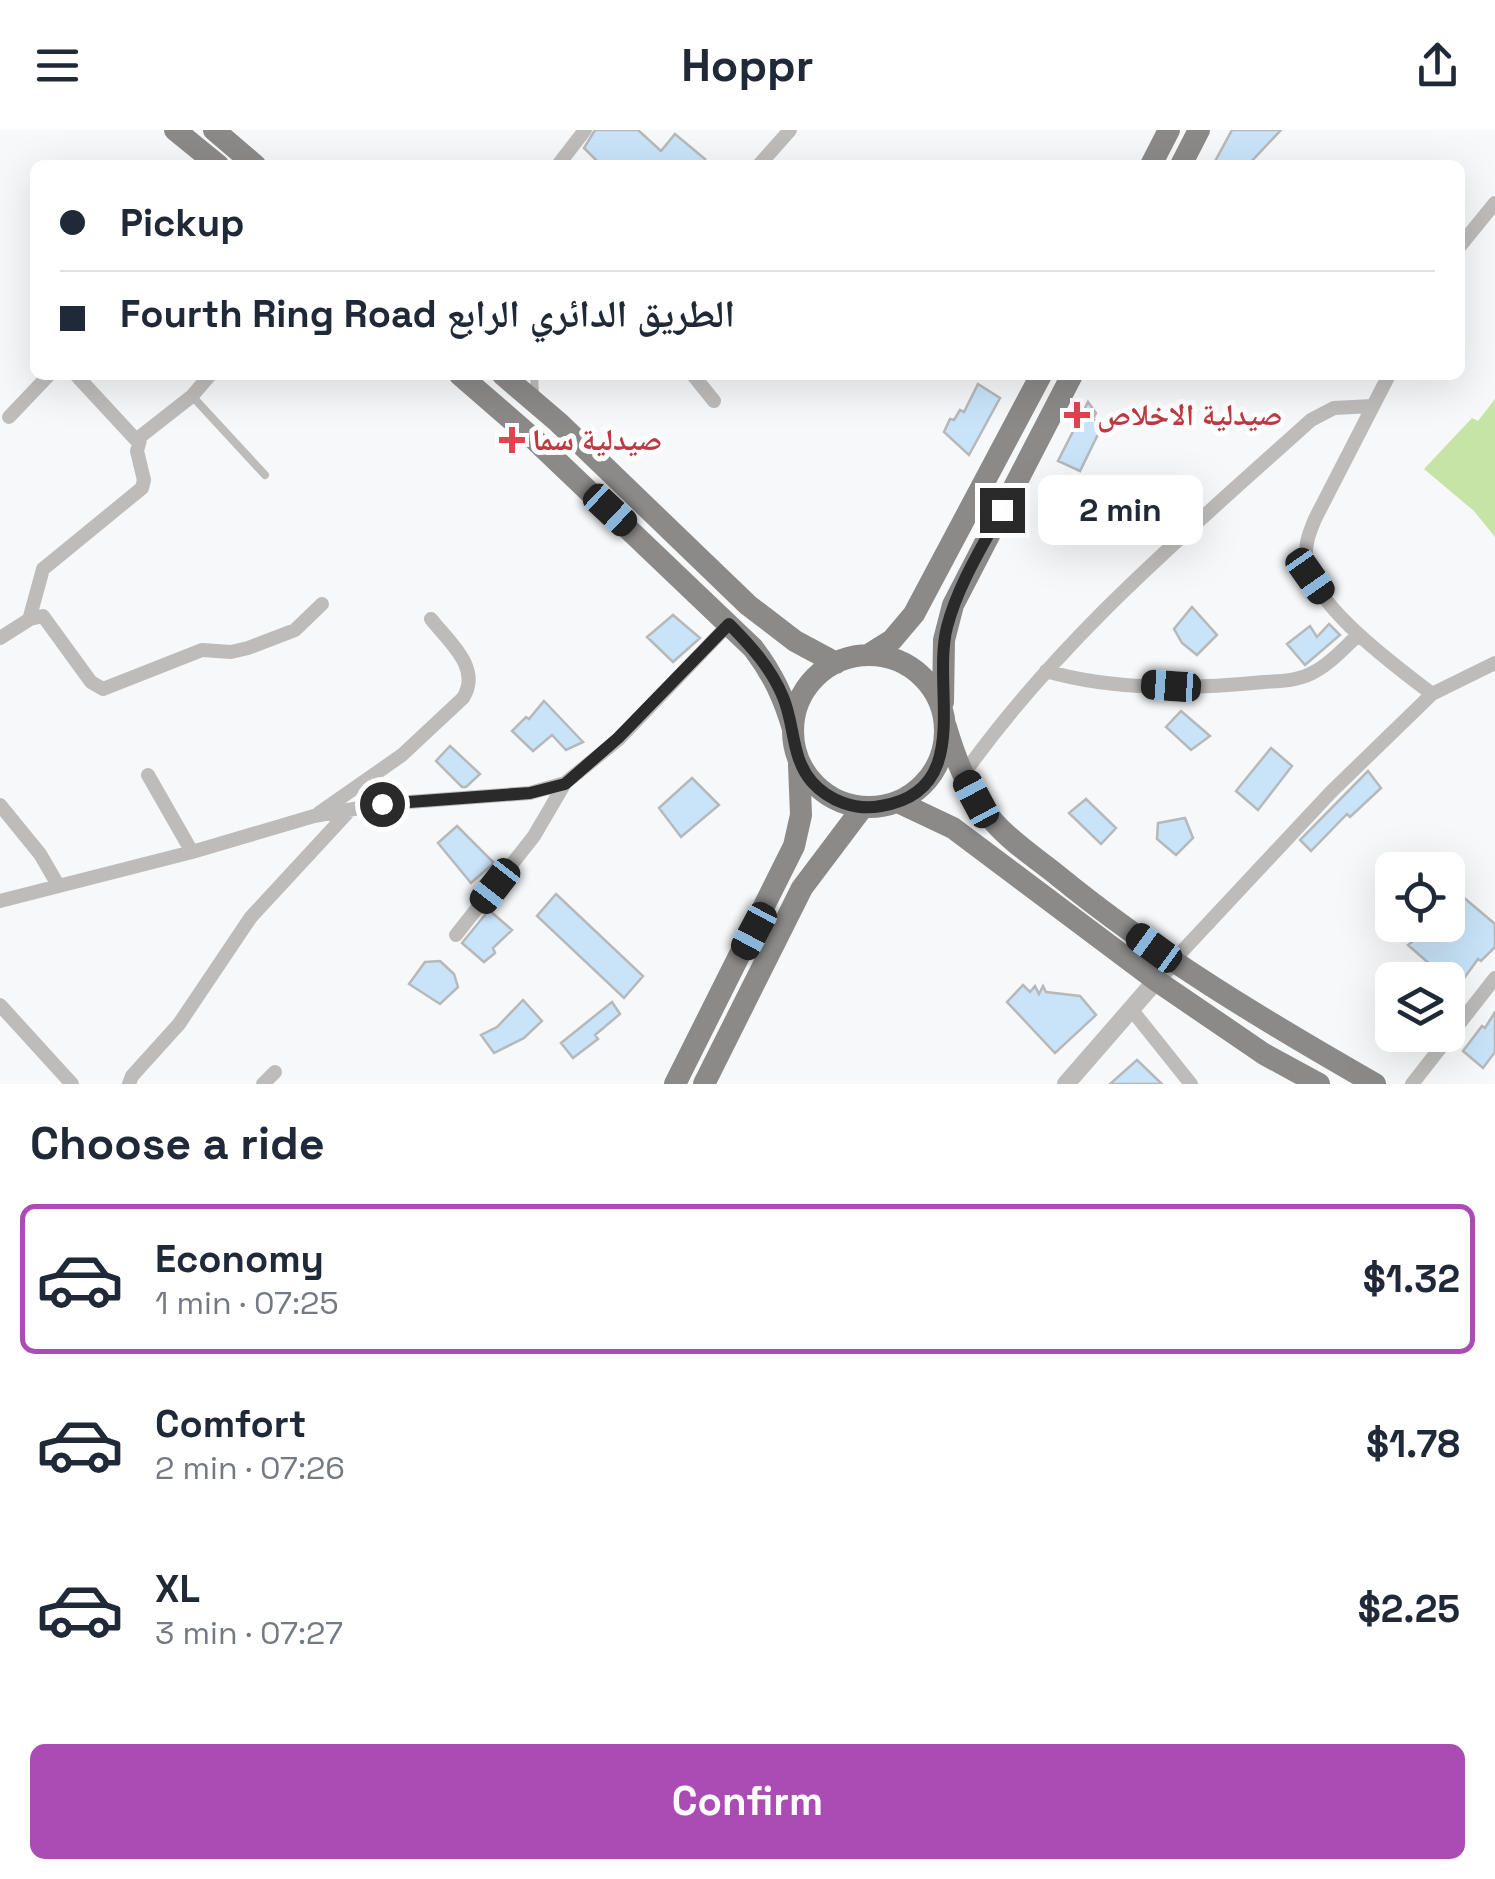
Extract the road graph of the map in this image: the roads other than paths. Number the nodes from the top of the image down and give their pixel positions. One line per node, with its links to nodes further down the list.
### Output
1 (175, 130): 7 (main road)
2 (214, 130): 8 (main road)
3 (585, 130): 9 (street)
4 (790, 130): 10 (street)
5 (1169, 130): 11 (main road)
6 (1199, 130): 12 (main road)
7 (212, 160)
8 (250, 160)
9 (562, 160)
10 (763, 160)
11 (1154, 160)
12 (1184, 160)
13 (1495, 203): 14 (street)
14 (1465, 240)
15 (44, 380): 29 (street)
16 (81, 380): 30 (street)
17 (206, 380): 25 (street)
18 (466, 380): 35 (main road)
19 (509, 380): 27 (main road)
20 (534, 380): 27 (lane)
21 (696, 380): 26 (street)
22 (1037, 380): 38 (main road)
23 (1069, 380): 43 (main road)
24 (1386, 380): 28 (street)
25 (192, 396): 30 (street); 31 (lane)
26 (714, 401)
27 (536, 403): 39 (main road)
28 (1372, 406): 36 (street); 41 (street)
29 (9, 417)
30 (138, 442): 34 (street)
31 (266, 475)
32 (322, 604): 34 (street)
33 (431, 618): 53 (street)
34 (29, 620): 37 (street)
35 (729, 624): 44 (main road); 48 (street)
36 (1358, 635): 41 (street); 42 (street)
37 (0, 638)
38 (868, 655): 39 (main road); 43 (main road)
39 (836, 663): 44 (main road)
40 (1495, 663): 42 (street)
41 (1046, 671): 47 (street)
42 (1432, 694): 58 (street)
43 (945, 719): 47 (main road); 49 (main road)
44 (793, 729): 45 (main road)
45 (799, 761): 51 (main road); 67 (main road)
46 (148, 775): 54 (street)
47 (963, 775): 58 (main road)
48 (565, 784): 52 (street); 57 (street)
49 (898, 802): 51 (main road); 60 (main road)
50 (0, 805): 55 (street)
51 (864, 808): 68 (main road)
52 (350, 810): 53 (street); 65 (street)
53 (314, 816): 54 (street)
54 (192, 852): 55 (street)
55 (58, 885): 56 (street)
56 (0, 900)
57 (456, 936)
58 (1173, 962): 60 (street); 72 (main road)
59 (1495, 978): 73 (street)
60 (1157, 981): 62 (street); 71 (main road)
61 (0, 1005): 64 (street)
62 (1131, 1010): 69 (street); 70 (street)
63 (275, 1072): 66 (street)
64 (72, 1084)
65 (129, 1084)
66 (263, 1084)
67 (675, 1084)
68 (704, 1084)
69 (1066, 1084)
70 (1191, 1084)
71 (1318, 1084)
72 (1375, 1084)
73 (1412, 1084)

